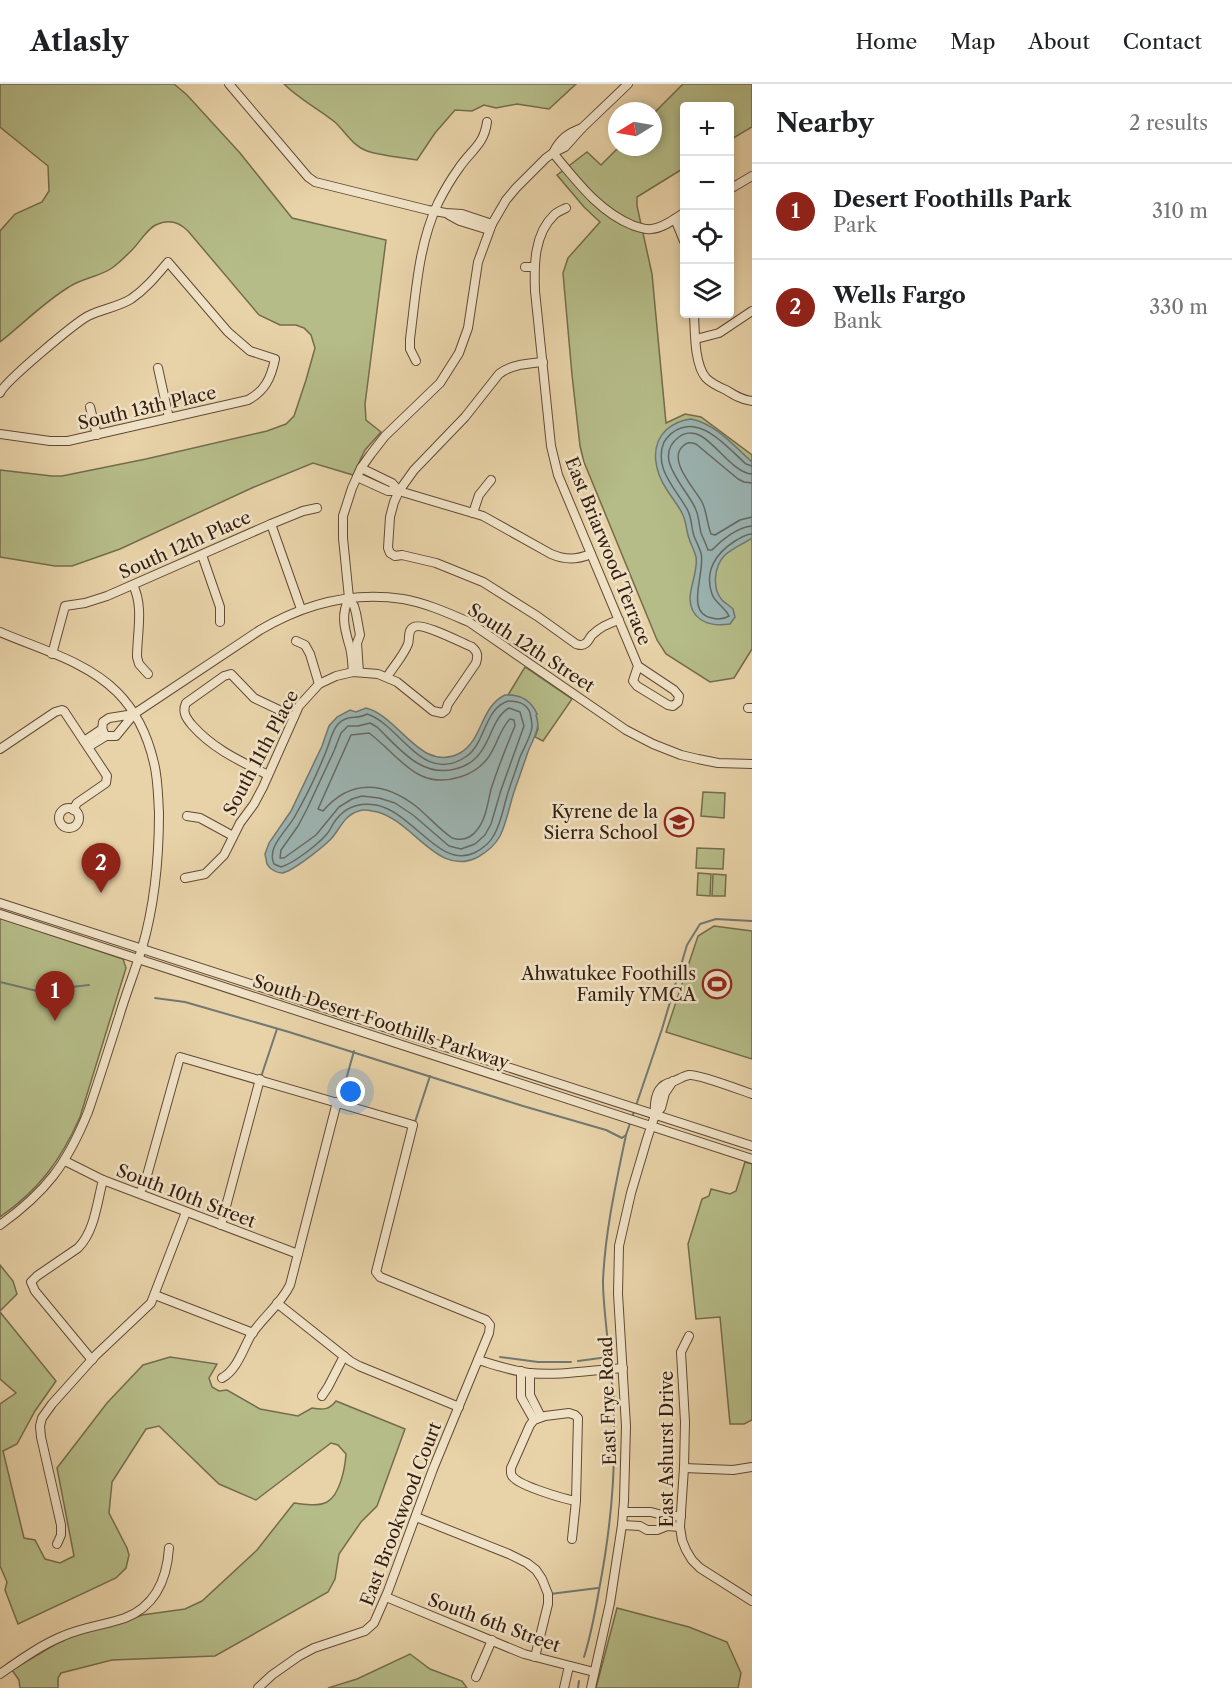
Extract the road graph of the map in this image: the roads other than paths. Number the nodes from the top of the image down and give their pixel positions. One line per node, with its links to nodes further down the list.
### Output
1 (230, 84): 8 (street)
2 (628, 84): 4 (street)
3 (487, 122): 8 (street)
4 (553, 153): 10 (street); 11 (street)
5 (752, 176): 6 (street)
6 (734, 186)
7 (566, 208): 14 (street, East Briarwood Terrace)
8 (435, 211): 11 (street); 18 (street)
9 (680, 216): 10 (street)
10 (675, 219): 12 (street)
11 (490, 227): 27 (street)
12 (680, 231)
13 (525, 267): 14 (street)
14 (534, 267): 19 (street, East Briarwood Terrace)
15 (752, 311): 17 (street)
16 (694, 318): 17 (street)
17 (696, 339): 22 (street)
18 (416, 361)
19 (543, 362): 32 (street); 36 (street, East Briarwood Terrace)
20 (158, 368): 24 (street)
21 (0, 393): 24 (street, South 13th Place)
22 (749, 400)
23 (90, 408): 26 (street)
24 (169, 418): 26 (street, South 13th Place)
25 (0, 434): 26 (street, South 13th Place)
26 (97, 435)
27 (361, 468): 28 (street); 29 (street)
28 (357, 477): 31 (street); 39 (street)
29 (383, 478): 31 (street); 32 (street)
30 (491, 480): 34 (street)
31 (379, 487): 32 (street)
32 (399, 491): 34 (street); 41 (street)
33 (317, 508): 35 (street, South 12th Place)
34 (473, 513): 36 (street)
35 (271, 524): 37 (street, South 12th Place); 40 (street)
36 (591, 554): 41 (street, East Briarwood Terrace)
37 (202, 555): 38 (street, South 12th Place); 42 (street)
38 (133, 585): 47 (street, South 12th Place); 50 (street)
39 (349, 598): 40 (street, South 12th Street); 43 (street); 44 (street); 58 (street, South 12th Street)
40 (301, 609): 53 (street, South 12th Street)
41 (619, 620): 48 (street, East Briarwood Terrace)
42 (220, 622)
43 (358, 625): 44 (street); 49 (street)
44 (345, 627): 49 (street)
45 (0, 632): 47 (street)
46 (296, 641): 52 (street)
47 (52, 654): 53 (street)
48 (638, 666): 48 (street, East Briarwood Terrace)
49 (356, 672): 51 (street, South 11th Place); 52 (street, South 11th Place)
50 (148, 674)
51 (387, 677): 51 (street, South 11th Place)
52 (319, 684): 54 (street, South 11th Place)
53 (134, 714): 55 (street, South 12th Street); 55 (street, South 12th Street); 66 (street)
54 (294, 717): 59 (street, South 11th Place); 59 (street)
55 (104, 732): 56 (street, South 12th Street)
56 (86, 744): 57 (street); 60 (street)
57 (0, 749)
58 (752, 764)
59 (268, 775): 62 (street, South 11th Place)
60 (73, 810)
61 (187, 816): 62 (street)
62 (233, 836): 63 (street, South 11th Place)
63 (185, 878)
64 (0, 903): 66 (street, South Desert Foothills Parkway)
65 (0, 914): 67 (street, South Desert Foothills Parkway)
66 (142, 948): 67 (street); 68 (street, South Desert Foothills Parkway)
67 (138, 959): 69 (street, South Desert Foothills Parkway); 77 (street)
68 (474, 1056): 69 (street); 73 (street, South Desert Foothills Parkway)
69 (471, 1068): 74 (street, South Desert Foothills Parkway)
70 (260, 1079): 72 (street); 79 (street); 82 (street)
71 (752, 1094): 73 (street, East Frye Road)
72 (337, 1102): 83 (street); 90 (street, East Brookwood Court)
73 (655, 1115): 74 (street, East Frye Road); 75 (street, South Desert Foothills Parkway)
74 (652, 1126): 76 (street, South Desert Foothills Parkway); 91 (street, East Frye Road)
75 (752, 1146)
76 (752, 1159)
77 (65, 1161): 78 (street, South 10th Street); 81 (street)
78 (103, 1180): 79 (street, South 10th Street); 89 (street)
79 (140, 1193): 80 (street, South 10th Street)
80 (186, 1212): 82 (street, South 10th Street); 84 (street)
81 (0, 1225)
82 (221, 1225): 83 (street, South 10th Street)
83 (298, 1254): 85 (street)
84 (154, 1295): 86 (street); 89 (street)
85 (277, 1303): 86 (street); 88 (street)
86 (253, 1333): 94 (street)
87 (689, 1336): 99 (street, East Ashurst Drive)
88 (344, 1356): 95 (street); 96 (street)
89 (92, 1360): 111 (street)
90 (478, 1360): 92 (street); 96 (street, East Brookwood Court)
91 (623, 1368): 93 (street); 101 (street, East Frye Road)
92 (521, 1371): 93 (street); 97 (street)
93 (530, 1373): 97 (street)
94 (222, 1378)
95 (322, 1396)
96 (459, 1407): 105 (street, East Brookwood Court)
97 (538, 1419): 100 (street); 100 (street)
98 (752, 1467): 99 (street)
99 (684, 1468): 104 (street, East Ashurst Drive)
100 (576, 1500): 110 (street)
101 (623, 1512): 102 (street); 106 (street, East Frye Road)
102 (642, 1513): 103 (street); 107 (street)
103 (658, 1513): 104 (street); 109 (street)
104 (681, 1516): 108 (street, East Ashurst Drive)
105 (416, 1517): 113 (street, East Brookwood Court); 116 (street)
106 (622, 1525): 107 (street); 118 (street, East Frye Road)
107 (640, 1527): 109 (street)
108 (680, 1527): 109 (street); 114 (street, East Ashurst Drive)
109 (657, 1530)
110 (572, 1539)
111 (57, 1544)
112 (169, 1548): 119 (street)
113 (386, 1597): 115 (street, South 6th Street); 121 (street, East Brookwood Court)
114 (752, 1601)
115 (492, 1640): 116 (street, South 6th Street); 120 (street)
116 (535, 1657): 117 (street, South 6th Street)
117 (569, 1666): 118 (street, South 6th Street); 122 (street)
118 (594, 1672): 123 (street, East Frye Road)
119 (0, 1674)
120 (476, 1677)
121 (258, 1688)
122 (564, 1688)
123 (591, 1688)

